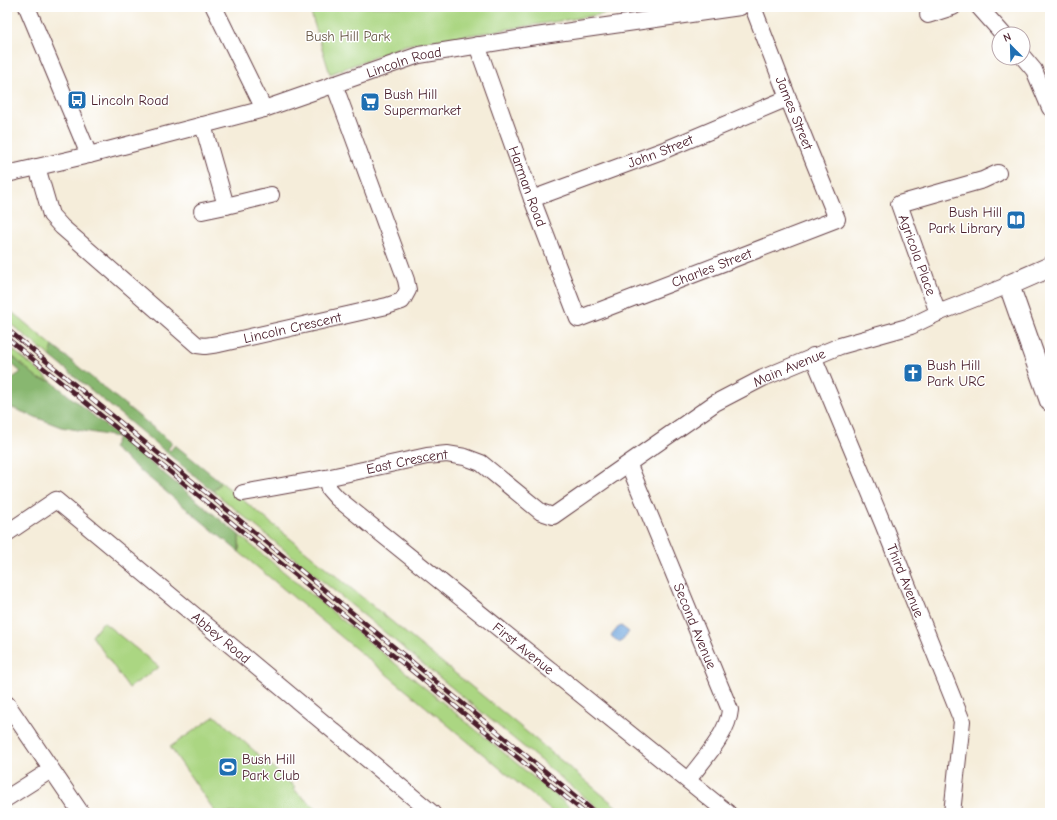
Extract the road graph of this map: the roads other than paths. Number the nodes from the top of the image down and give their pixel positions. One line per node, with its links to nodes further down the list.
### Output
1 (26, 7): 16 (street)
2 (214, 7): 14 (street)
3 (740, 7): 9 (street, Lincoln Road)
4 (753, 7): 12 (street, James Street)
5 (953, 7): 7 (street)
6 (979, 7): 8 (street)
7 (928, 15)
8 (996, 26)
9 (478, 45): 11 (street, Lincoln Road); 21 (street, Harman Road)
10 (1031, 66): 13 (street)
11 (334, 84): 14 (street, Lincoln Road); 17 (street, Lincoln Crescent)
12 (788, 98): 21 (street, John Street); 24 (street, James Street)
13 (1050, 108)
14 (264, 109): 15 (street, Lincoln Road)
15 (203, 125): 16 (street, Lincoln Road); 22 (street)
16 (89, 155): 17 (street, Lincoln Road)
17 (37, 167): 19 (street, Lincoln Road)
18 (998, 173): 27 (street, Agricola Place)
19 (7, 174)
20 (272, 195): 22 (street)
21 (532, 200): 28 (street, Harman Road)
22 (226, 206): 23 (street)
23 (202, 212)
24 (837, 218): 28 (street, Charles Street)
25 (1050, 267): 26 (street, Main Avenue)
26 (1009, 285): 27 (street, Main Avenue); 30 (street)
27 (938, 313): 29 (street, Main Avenue)
28 (585, 317)
29 (813, 356): 31 (street, Main Avenue); 43 (street, Third Avenue)
30 (1050, 401)
31 (629, 465): 34 (street, Main Avenue); 38 (street, Second Avenue)
32 (326, 478): 33 (street, East Crescent); 34 (street, East Crescent); 38 (street, First Avenue)
33 (243, 493)
34 (553, 516)
35 (7, 533): 41 (street, Abbey Road)
36 (7, 704): 37 (street)
37 (51, 770): 39 (street); 40 (street)
38 (688, 780): 42 (street, First Avenue)
39 (7, 798)
40 (81, 813)
41 (432, 813)
42 (728, 813)
43 (952, 813)

